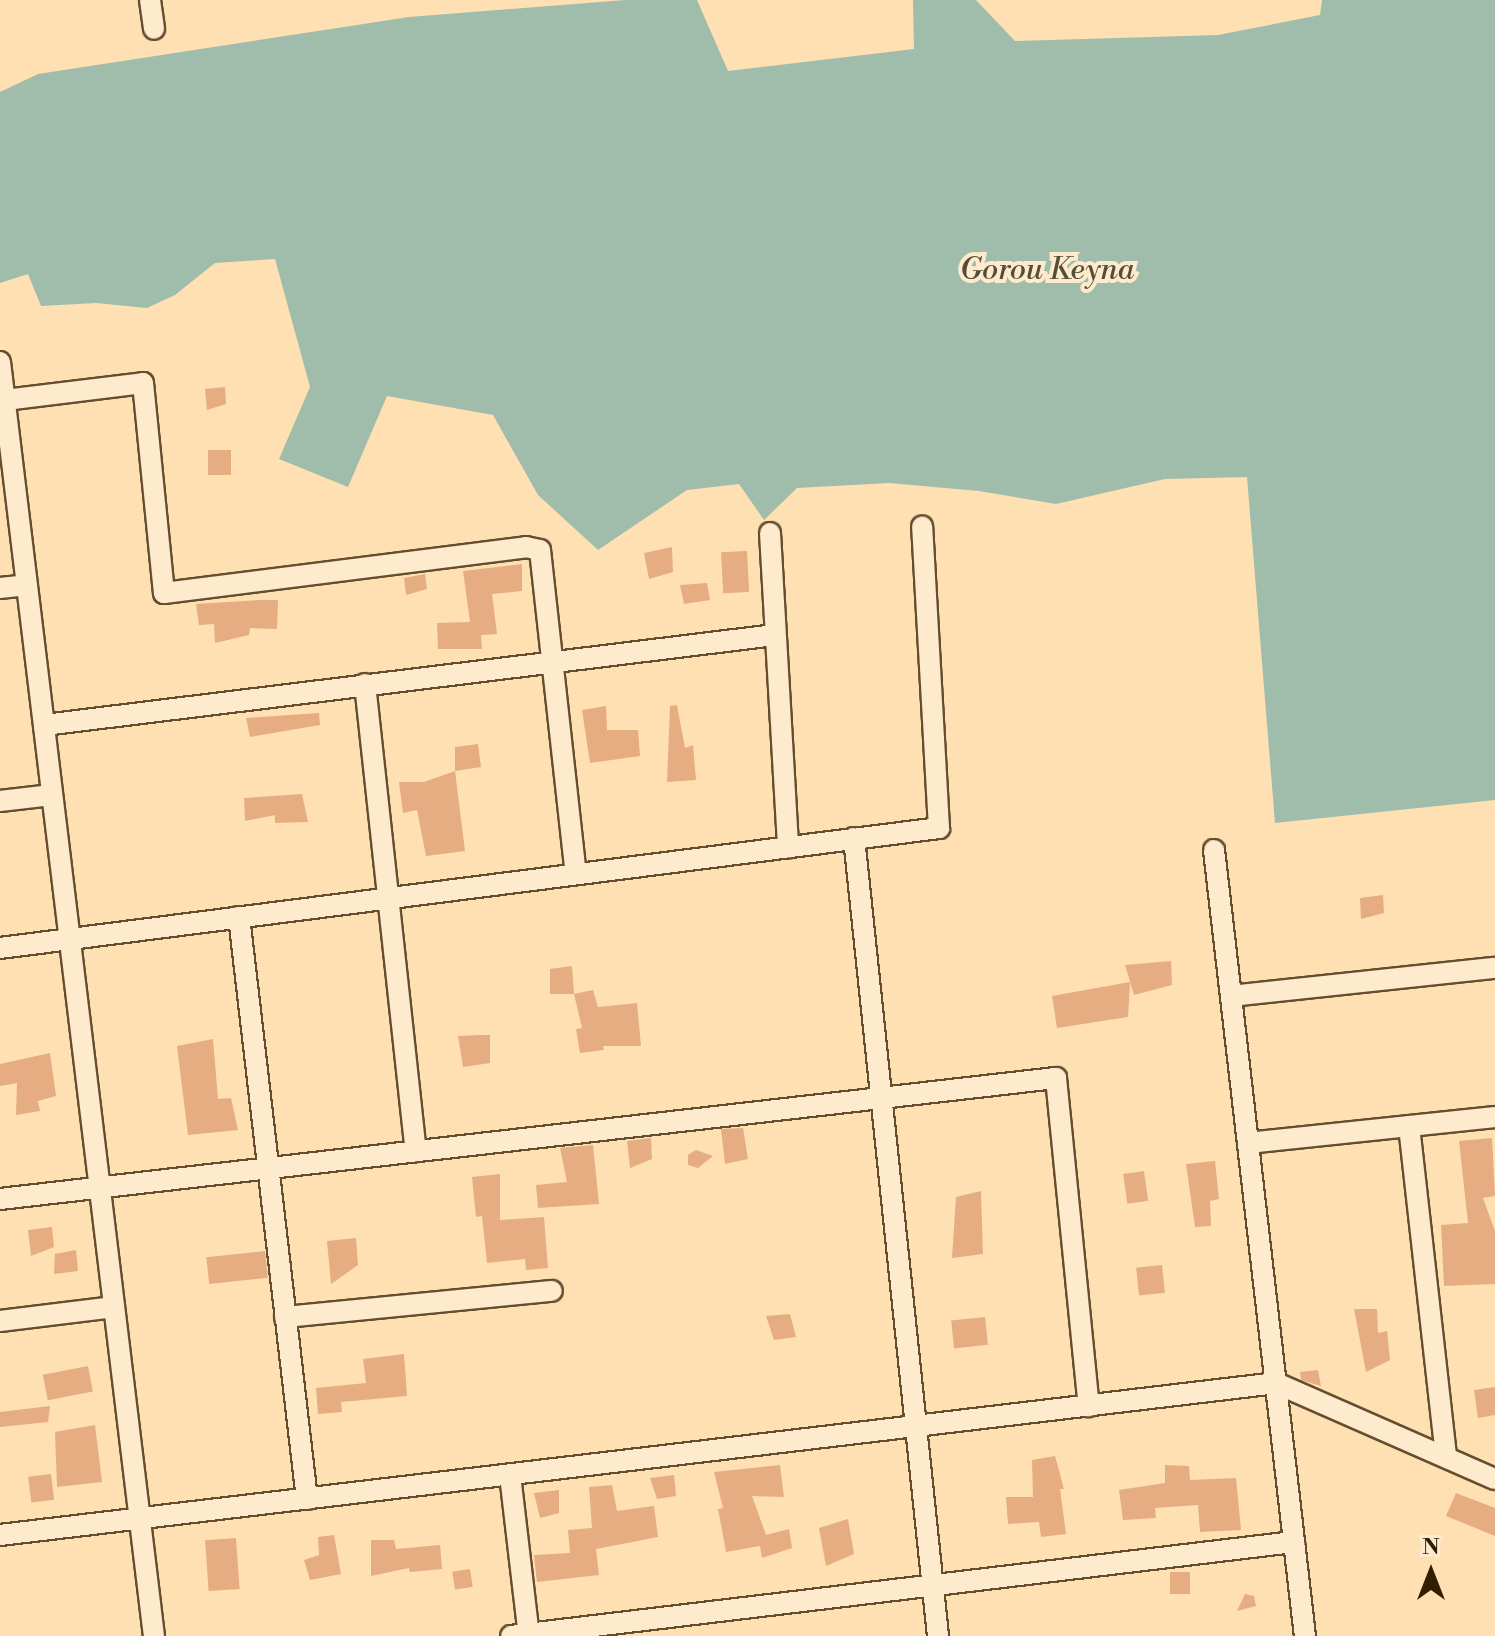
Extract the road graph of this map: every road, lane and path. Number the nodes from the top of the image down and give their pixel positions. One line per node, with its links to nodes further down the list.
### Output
1 (150, 0): 2 (street)
2 (154, 29)
3 (0, 362): 4 (street)
4 (5, 400): 5 (street); 11 (street)
5 (6, 463): 8 (street)
6 (922, 526): 16 (street)
7 (770, 533): 10 (street)
8 (27, 585): 9 (street); 13 (street)
9 (0, 588)
10 (775, 635): 11 (street); 17 (street)
11 (553, 660): 12 (street); 19 (street)
12 (365, 684): 13 (street); 20 (street)
13 (44, 725): 14 (street)
14 (52, 795): 15 (street); 22 (street)
15 (0, 801)
16 (854, 838): 17 (street); 26 (street)
17 (788, 847): 19 (street)
18 (1214, 850): 25 (street)
19 (576, 874): 20 (street)
20 (388, 898): 21 (street); 30 (street)
21 (239, 917): 22 (street); 31 (street)
22 (70, 939): 23 (street); 32 (street)
23 (0, 948)
24 (1495, 968): 25 (street)
25 (1231, 996): 29 (street)
26 (882, 1098): 30 (street); 39 (street); 40 (street)
27 (1495, 1117): 28 (street)
28 (1409, 1126): 29 (street); 41 (street)
29 (1248, 1143): 38 (street)
30 (416, 1151): 31 (street)
31 (268, 1168): 32 (street); 36 (street)
32 (100, 1187): 33 (street); 35 (street)
33 (0, 1199)
34 (552, 1291): 36 (street)
35 (114, 1307): 37 (street); 45 (street)
36 (285, 1317): 44 (street)
37 (0, 1321)
38 (1276, 1383): 39 (street); 41 (street); 47 (street)
39 (1089, 1406): 40 (street)
40 (916, 1426): 42 (street); 48 (street)
41 (1446, 1457): 43 (street)
42 (510, 1475): 44 (street); 49 (street)
43 (1495, 1479)
44 (307, 1499): 45 (street)
45 (140, 1519): 46 (street); 50 (street)
46 (0, 1535)
47 (1294, 1542): 48 (street); 52 (street)
48 (933, 1585): 49 (street); 51 (street)
49 (523, 1635)
50 (154, 1636)
51 (938, 1636)
52 (1305, 1636)

